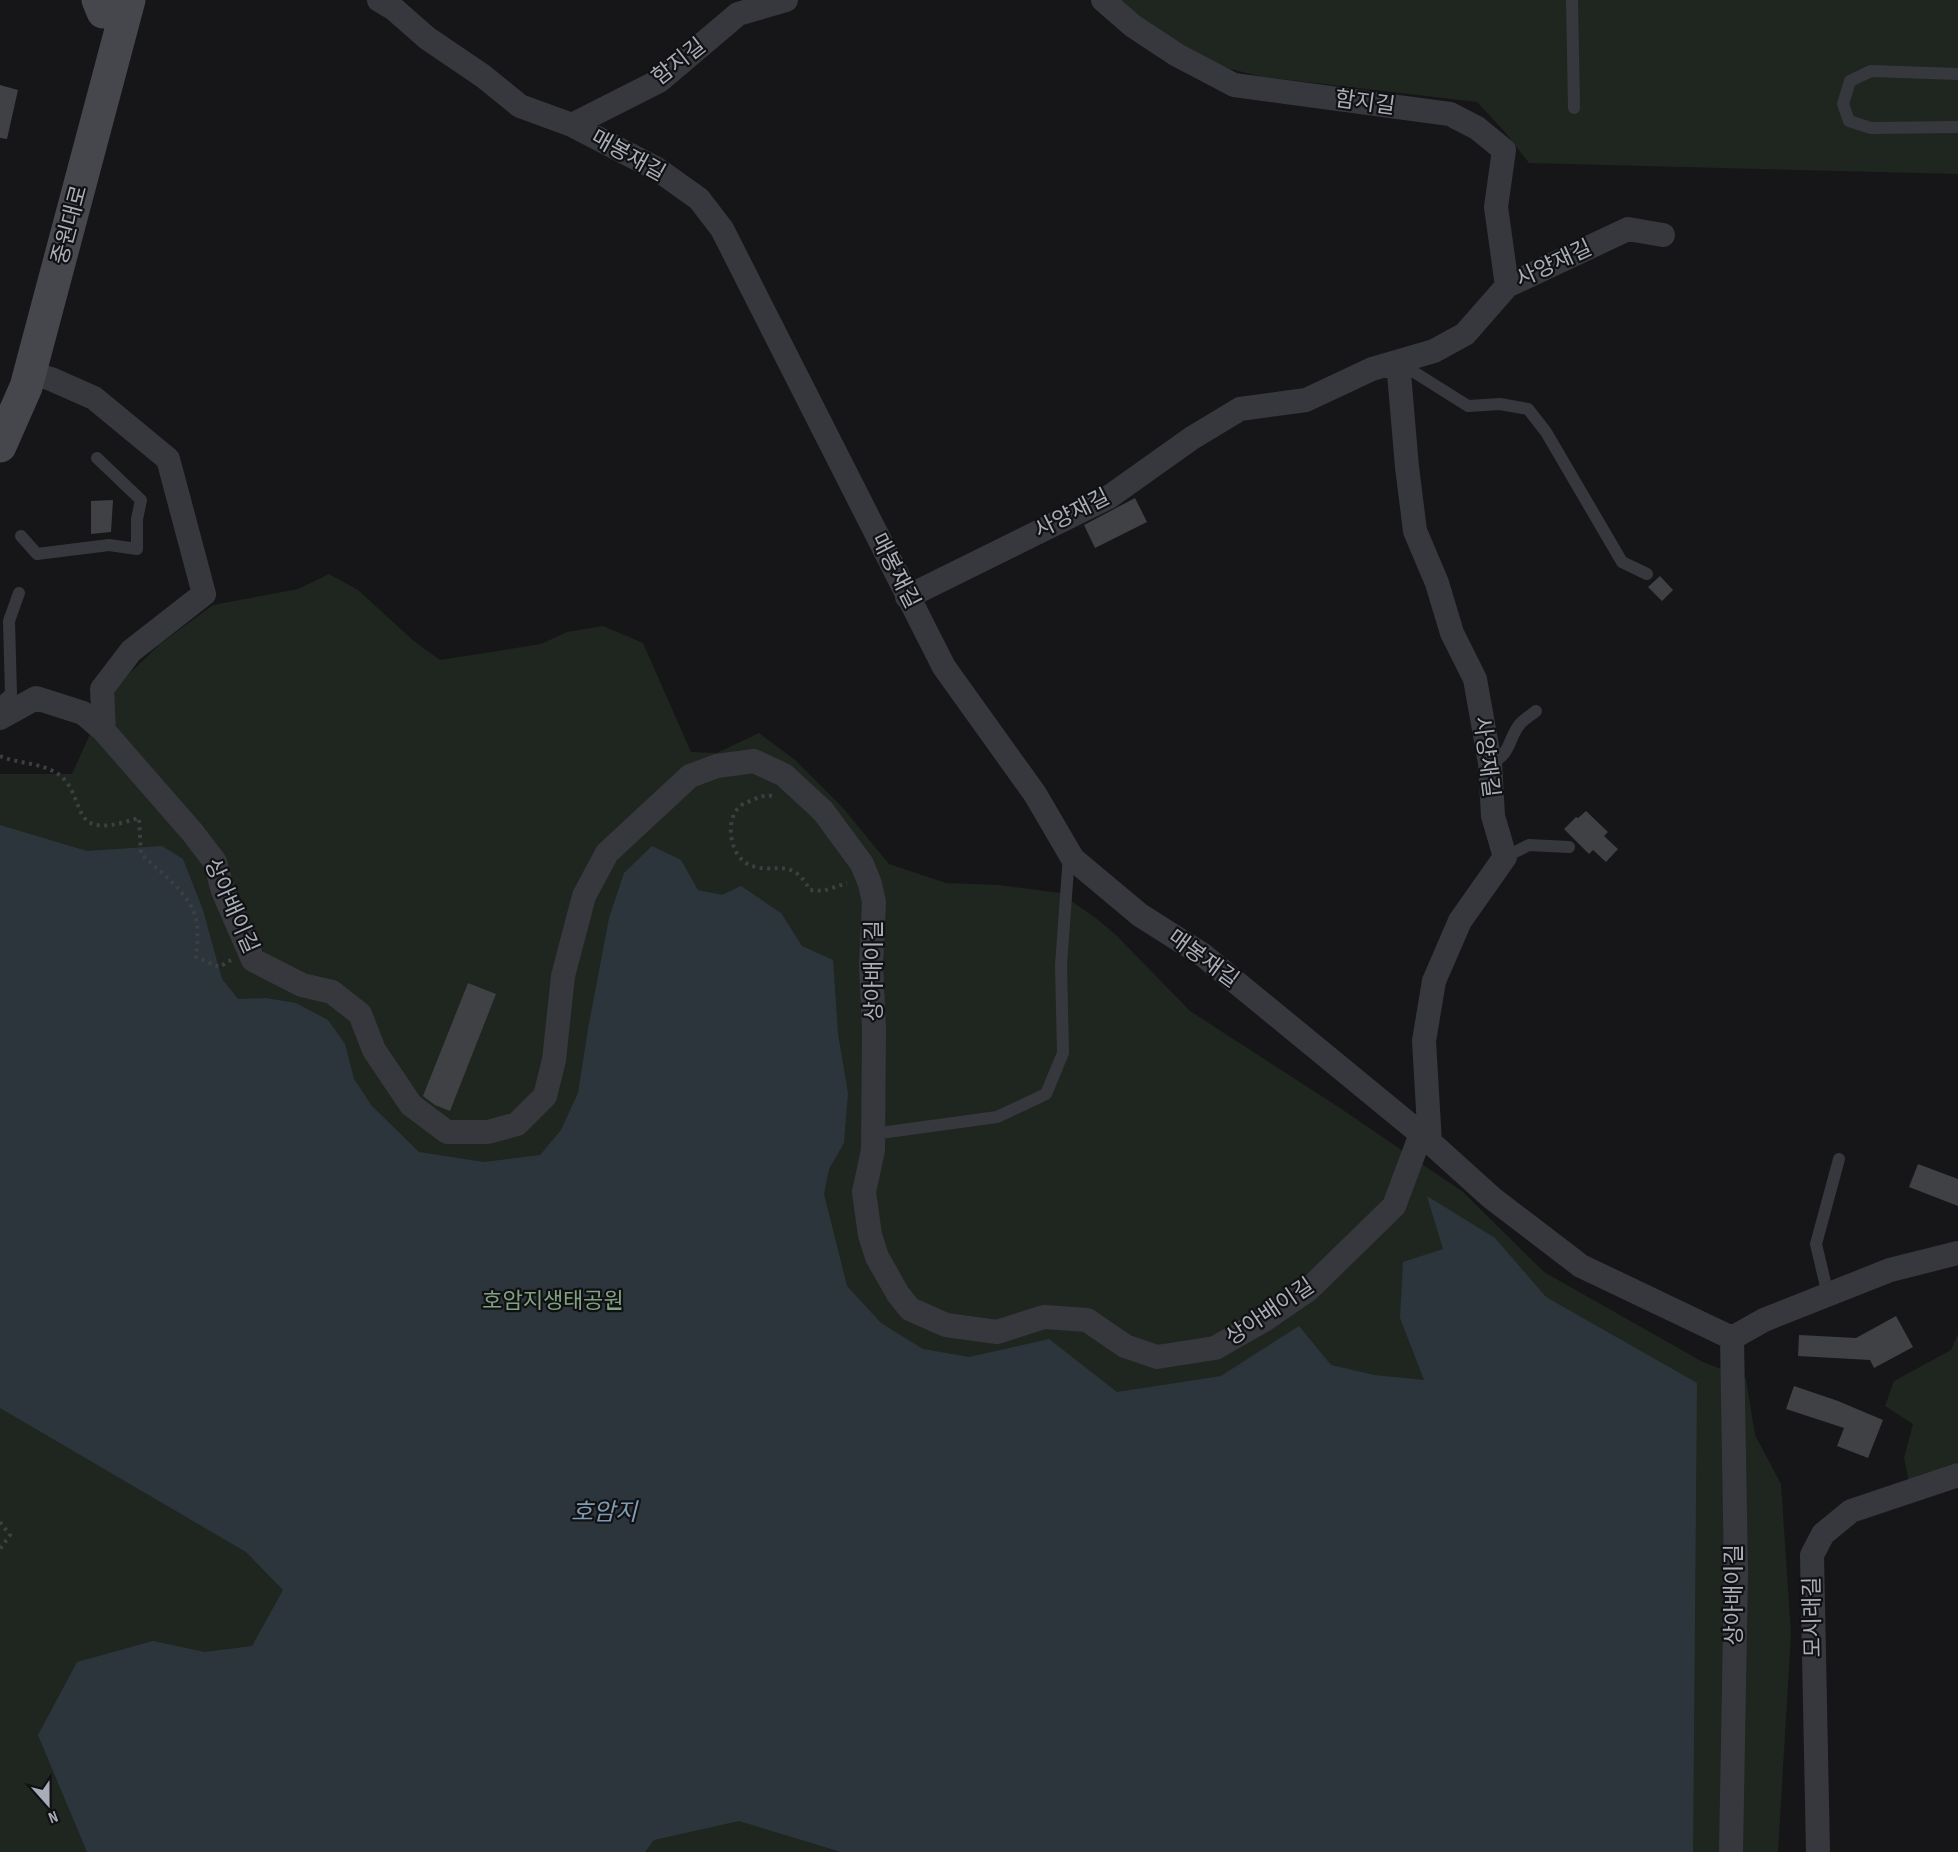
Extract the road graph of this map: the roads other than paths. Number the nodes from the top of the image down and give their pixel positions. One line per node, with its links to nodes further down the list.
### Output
1 (786, 0): 8 (street, 함지길)
2 (1103, 0): 11 (street, 함지길)
3 (1572, 0): 7 (lane)
4 (109, 3): 13 (main road, 중원대로); 14 (main road, 중원대로)
5 (390, 3): 8 (street, 매봉재길)
6 (1958, 74): 9 (lane)
7 (1574, 108)
8 (572, 125): 20 (street, 매봉재길)
9 (1958, 127)
10 (1663, 235): 11 (street, 사양재길)
11 (1507, 286): 12 (street, 사양재길)
12 (1398, 362): 18 (lane); 20 (street, 사양재길); 25 (street, 사양재길)
13 (30, 373): 15 (main road, 중원대로); 24 (street)
14 (0, 392)
15 (0, 446)
16 (97, 458): 17 (lane)
17 (21, 536)
18 (1647, 574)
19 (19, 592): 21 (lane)
20 (907, 597): 27 (street, 매봉재길)
21 (0, 703)
22 (1536, 711): 25 (lane)
23 (0, 718): 24 (street, 상아배이길)
24 (104, 731): 29 (street, 상아배이길)
25 (1490, 763): 28 (street, 사양재길)
26 (1569, 847): 28 (lane)
27 (1070, 853): 29 (lane); 30 (street, 매봉재길)
28 (1505, 857): 30 (street)
29 (873, 1134): 30 (street, 상아배이길)
30 (1425, 1139): 34 (street)
31 (1839, 1159): 33 (lane)
32 (1958, 1252): 33 (street)
33 (1828, 1295): 34 (street)
34 (1732, 1338): 36 (street, 상아배이길)
35 (1958, 1475): 37 (street, 모시래길)
36 (1731, 1852)
37 (1818, 1852)

